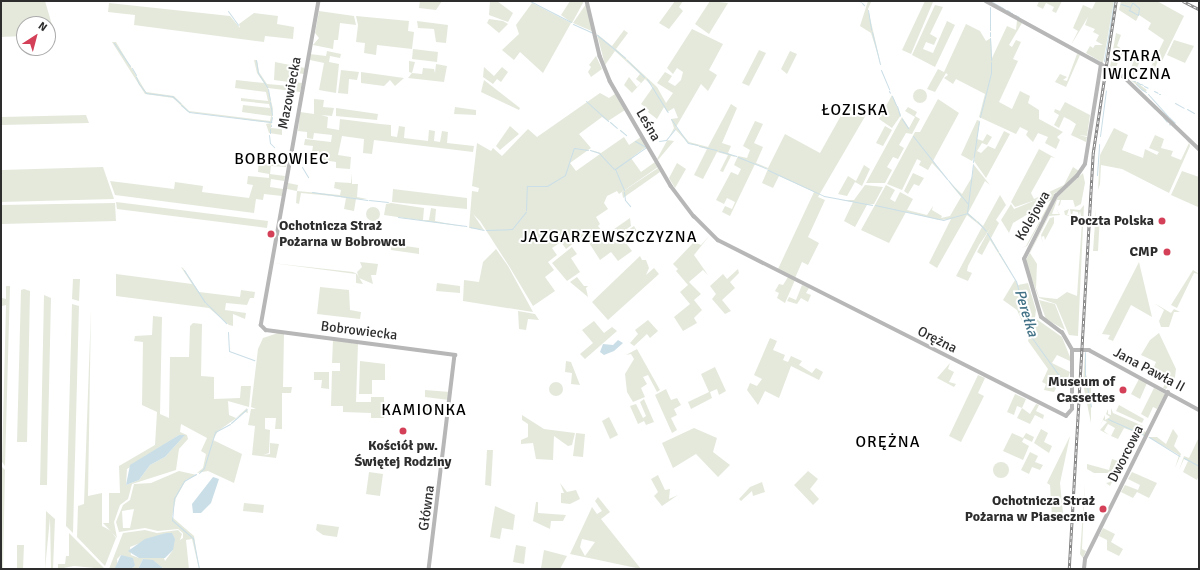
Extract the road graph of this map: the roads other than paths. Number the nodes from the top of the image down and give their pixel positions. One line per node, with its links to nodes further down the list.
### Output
1 (587, 1): 6 (street, Leśna)
2 (986, 1): 4 (street)
3 (319, 2): 7 (street, Mazowiecka)
4 (1101, 64): 5 (street); 8 (street, Kolejowa)
5 (1199, 149)
6 (722, 242): 8 (street, Orężna)
7 (262, 327): 9 (street, Bobrowiecka)
8 (1072, 350): 10 (street, Jana Pawła II)
9 (455, 355): 12 (street, Główna)
10 (1168, 392): 11 (street, Jana Pawła II); 13 (street, Dworcowa)
11 (1199, 410)
12 (429, 569)
13 (1084, 569)

